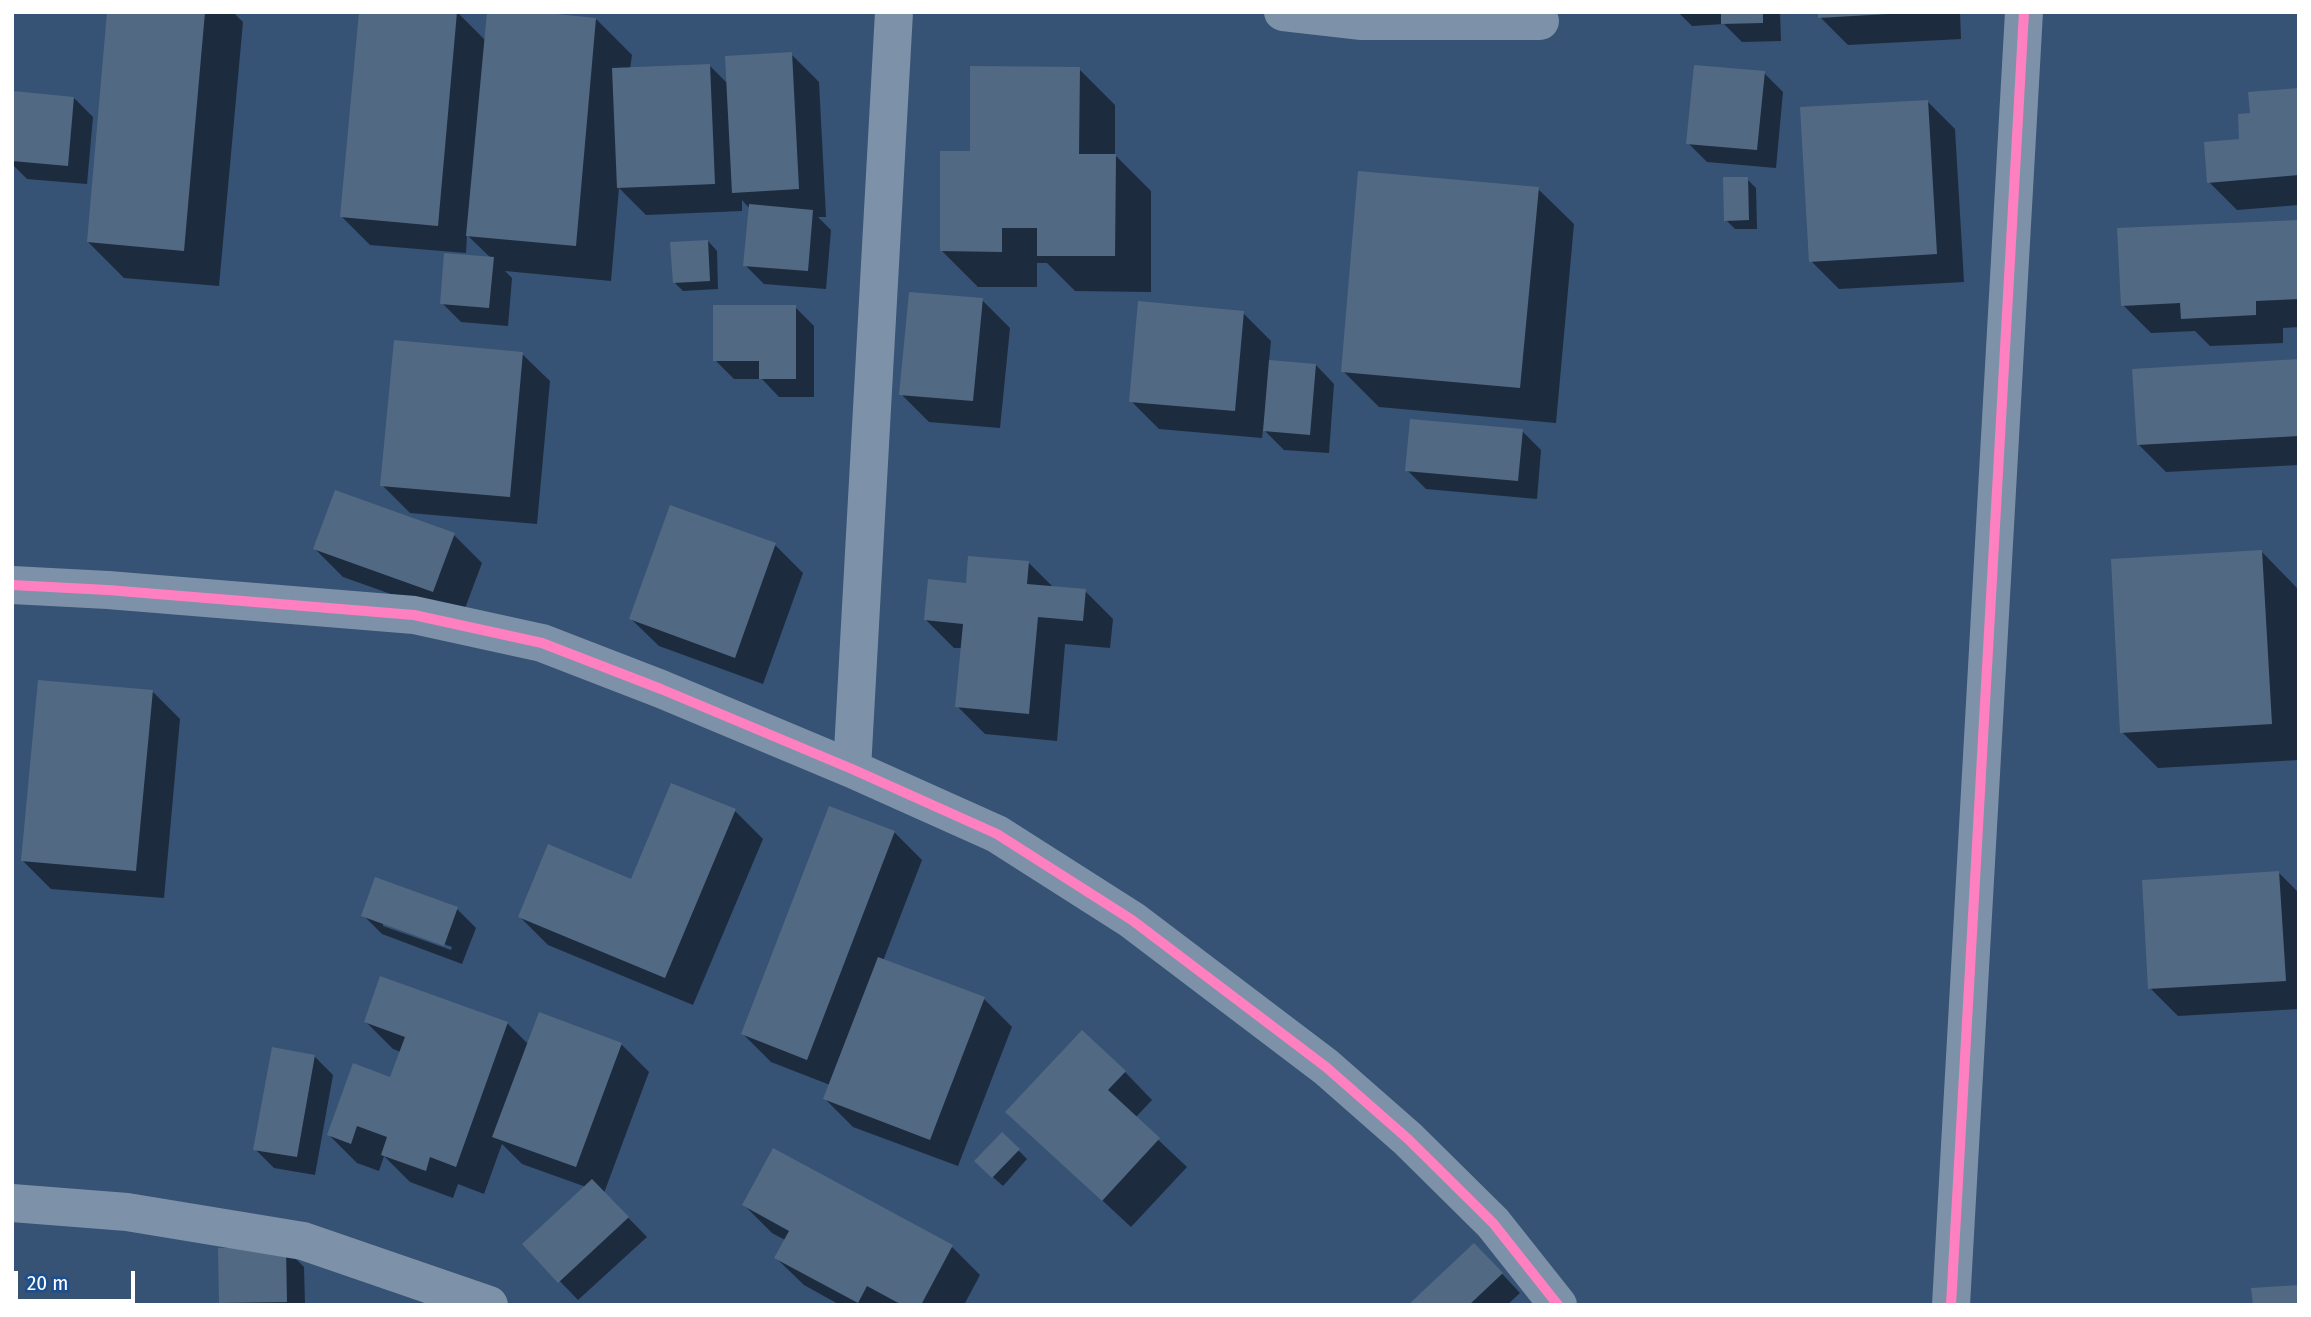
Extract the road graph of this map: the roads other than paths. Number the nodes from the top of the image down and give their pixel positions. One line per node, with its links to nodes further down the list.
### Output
1 (894, 12): 6 (street)
2 (1283, 12): 4 (street)
3 (2024, 12): 10 (street)
4 (1540, 22)
5 (12, 585): 6 (street)
6 (852, 769): 9 (street)
7 (12, 1203): 8 (street)
8 (489, 1305)
9 (1558, 1305)
10 (1951, 1305)

